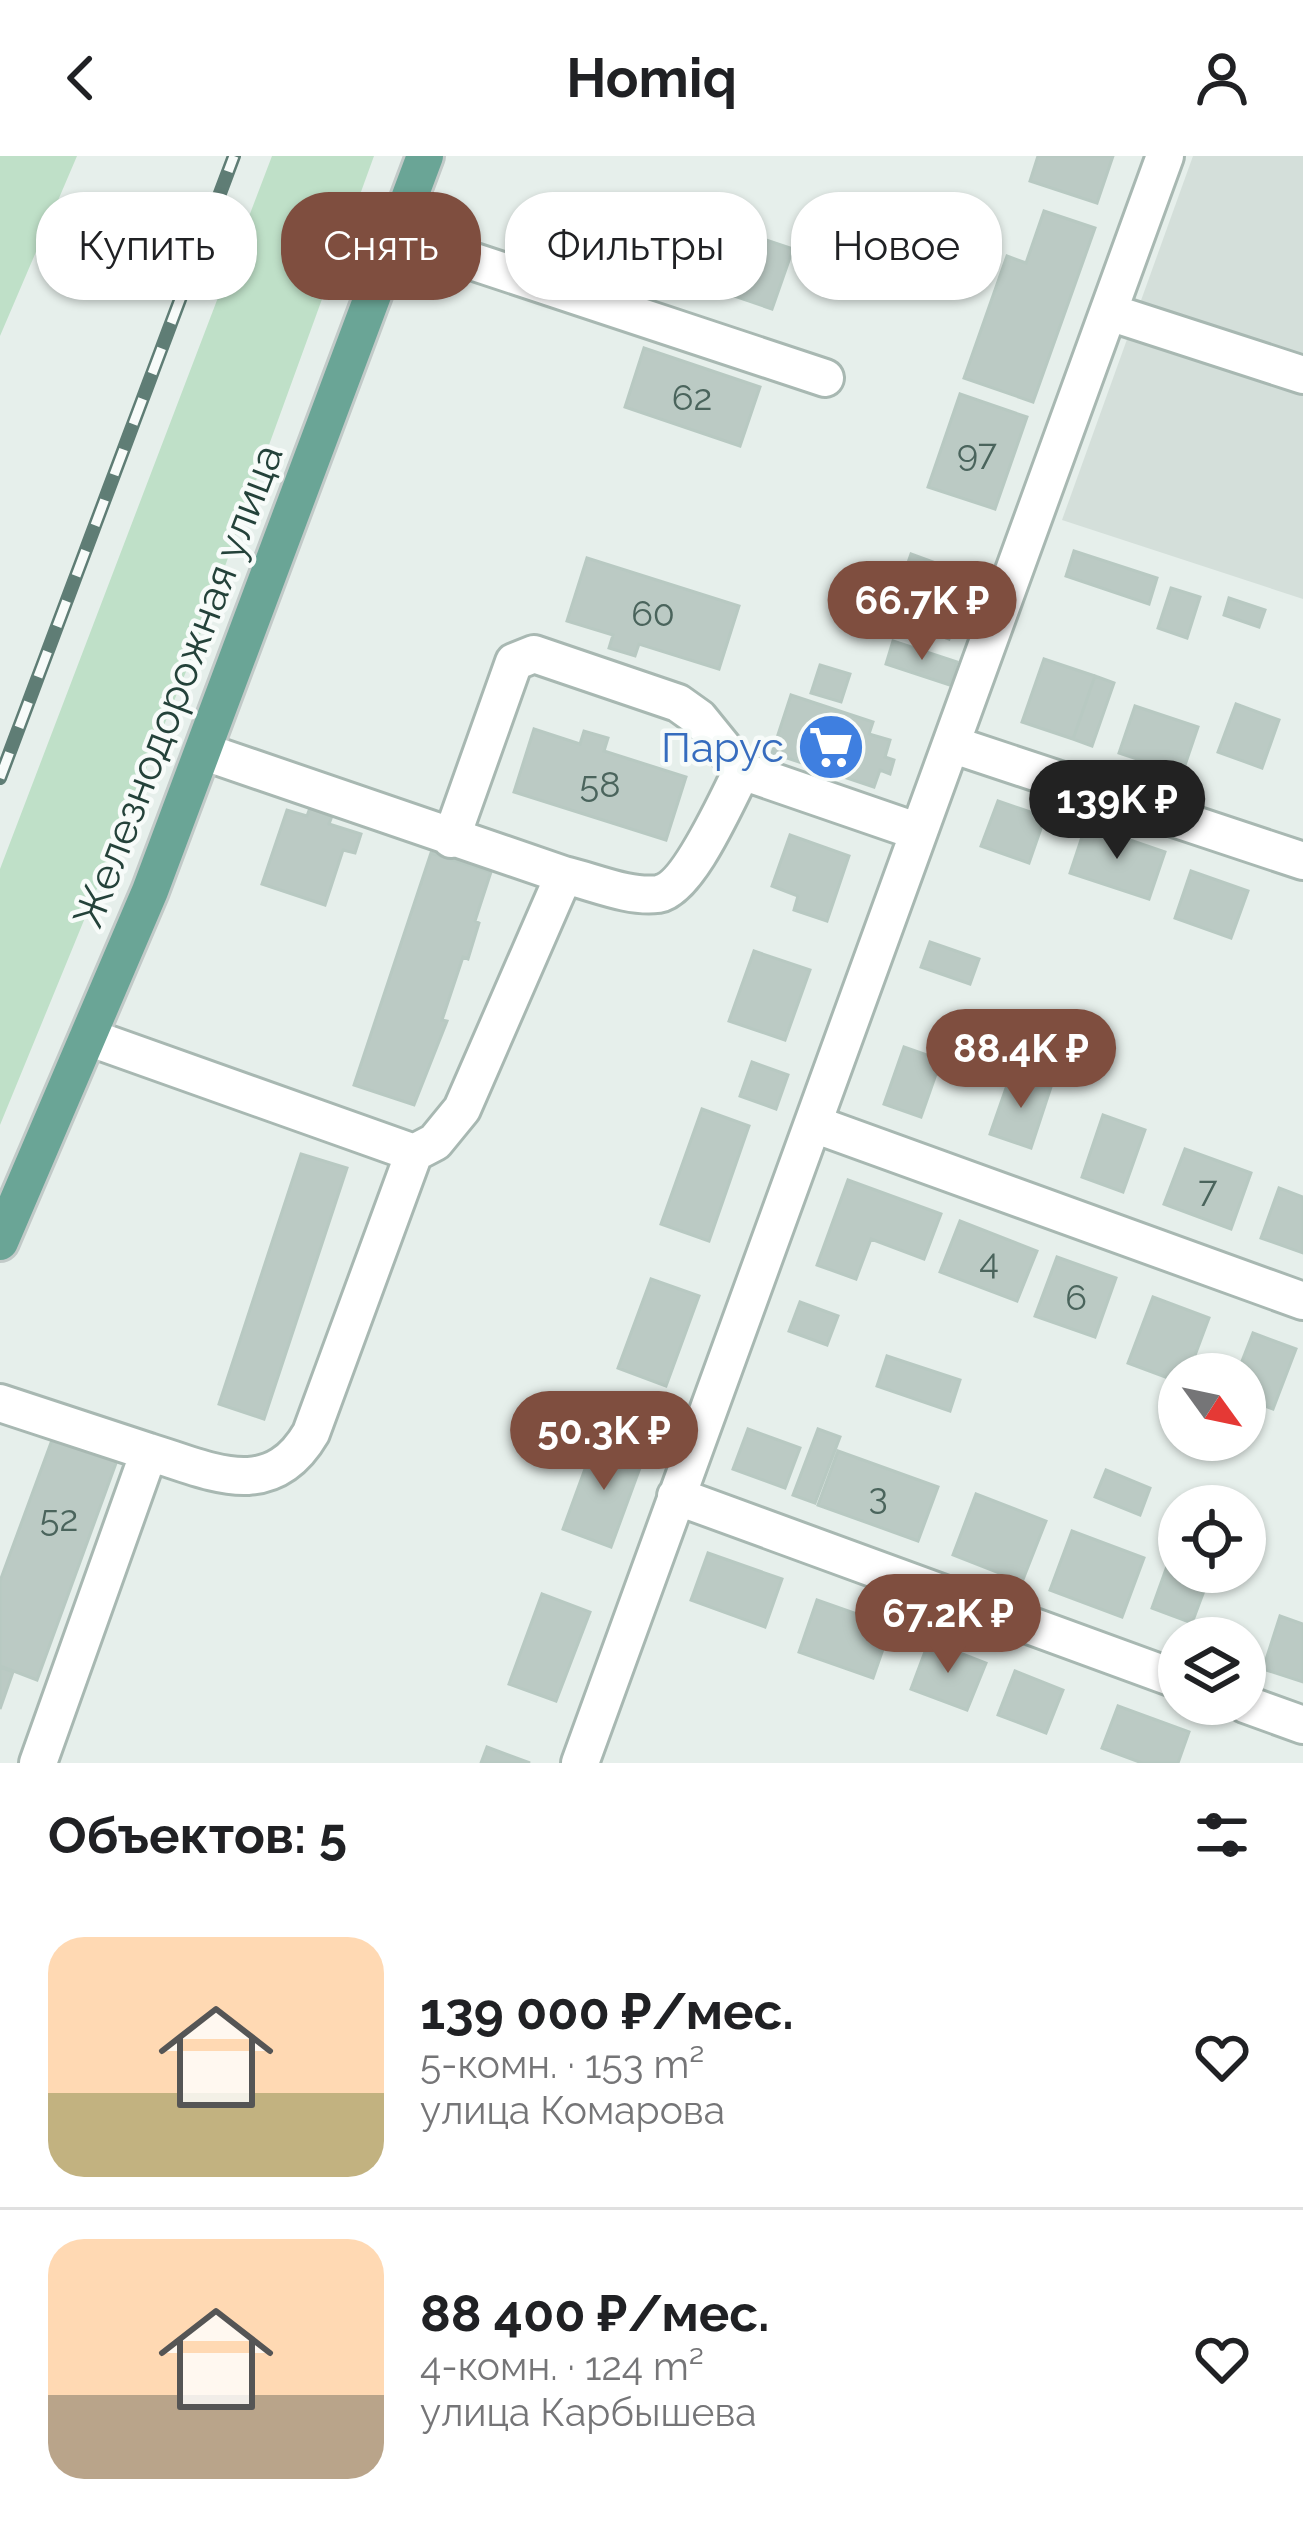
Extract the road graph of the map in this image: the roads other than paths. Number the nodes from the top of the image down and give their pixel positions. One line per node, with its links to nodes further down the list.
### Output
1 (425, 156): 3 (main road, Железнодорожная улица)
2 (1165, 156): 6 (street)
3 (412, 192)
4 (481, 264): 8 (street)
5 (372, 300): 10 (main road, Железнодорожная улица)
6 (1108, 312): 7 (street); 9 (street)
7 (1303, 375)
8 (825, 378)
9 (951, 744): 12 (street); 14 (street)
10 (205, 752): 13 (street); 16 (main road, Железнодорожная улица)
11 (742, 771): 12 (street); 13 (street); 15 (street)
12 (919, 832): 17 (street)
13 (451, 838): 15 (street)
14 (1303, 861)
15 (564, 874): 18 (street)
16 (88, 1037): 18 (street); 19 (main road, Железнодорожная улица)
17 (814, 1124): 20 (street); 23 (street)
18 (414, 1153): 22 (street)
19 (0, 1242)
20 (1303, 1301)
21 (0, 1403): 22 (street)
22 (149, 1452): 27 (street)
23 (676, 1496): 24 (street); 28 (street)
24 (1158, 1672)
25 (1266, 1712): 26 (street)
26 (1303, 1725)
27 (38, 1763)
28 (580, 1763)

